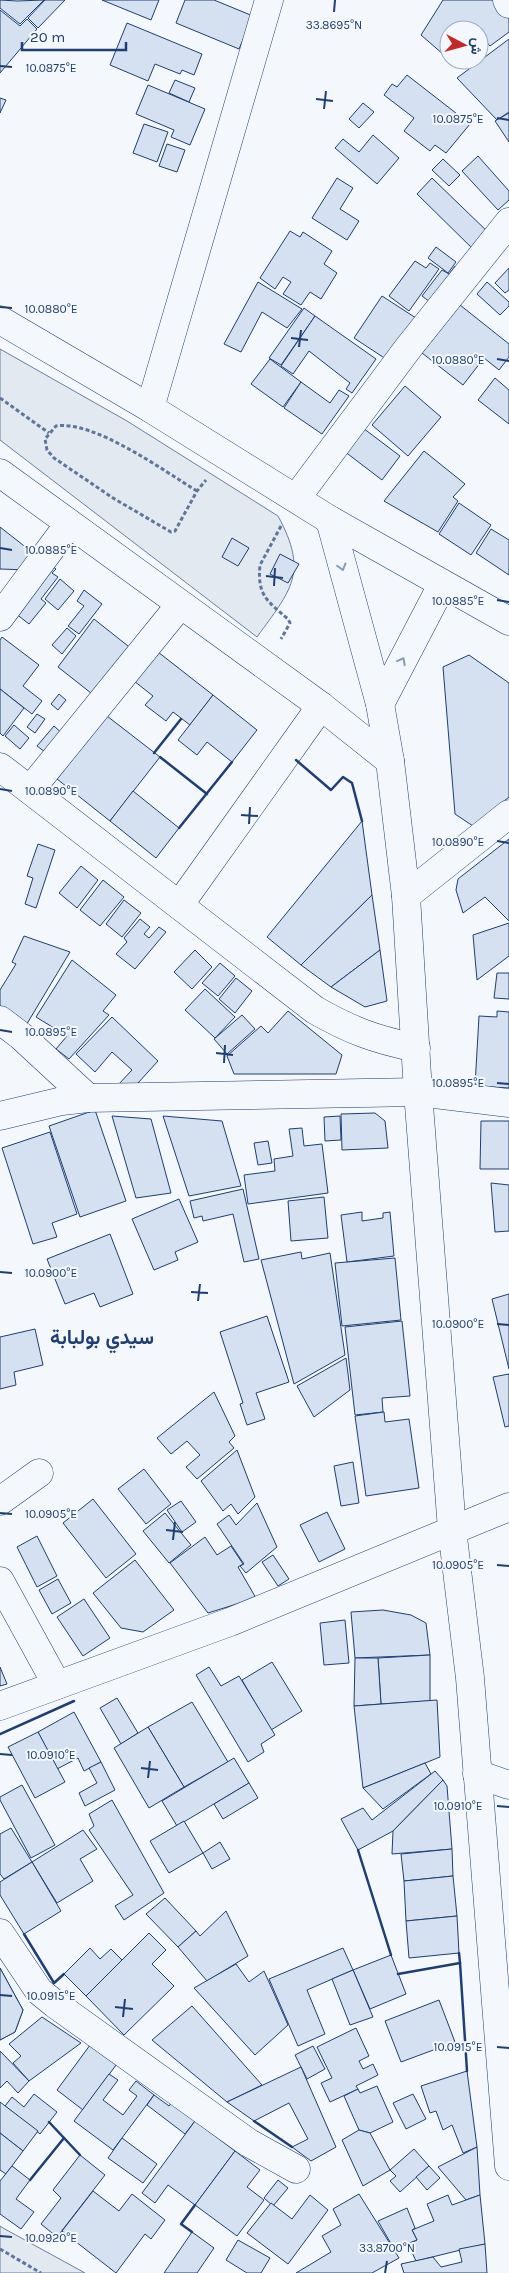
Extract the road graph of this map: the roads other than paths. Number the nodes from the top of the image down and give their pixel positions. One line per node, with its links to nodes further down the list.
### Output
1 (269, 0): 6 (street)
2 (507, 0): 3 (street)
3 (509, 4)
4 (509, 222): 8 (street)
5 (0, 320): 6 (street)
6 (150, 408): 8 (street)
7 (0, 473): 10 (street)
8 (297, 498): 9 (street)
9 (330, 520): 11 (street); 15 (street, one-way to 15)
10 (69, 524): 12 (street); 13 (street)
11 (442, 585): 14 (street); 15 (street, one-way to 11)
12 (180, 605): 16 (street); 19 (street)
13 (0, 617)
14 (508, 620)
15 (380, 704): 17 (street)
16 (321, 706): 17 (street); 22 (street)
17 (390, 761): 21 (street)
18 (0, 767): 19 (street)
19 (30, 790): 22 (street)
20 (509, 814): 21 (street)
21 (406, 896): 24 (street)
22 (180, 904): 24 (street)
23 (0, 1020): 26 (street)
24 (416, 1048): 25 (street)
25 (418, 1092): 26 (street); 27 (street); 32 (street)
26 (88, 1098): 28 (street)
27 (509, 1103)
28 (0, 1116)
29 (39, 1473): 30 (street)
30 (0, 1500)
31 (509, 1507): 32 (street)
32 (452, 1529): 34 (street); 36 (street)
33 (0, 1582): 34 (street)
34 (57, 1685): 35 (street)
35 (0, 1706)
36 (477, 1774): 37 (street); 39 (street)
37 (509, 1785)
38 (0, 1933): 40 (street)
39 (509, 2166)
40 (296, 2169)

